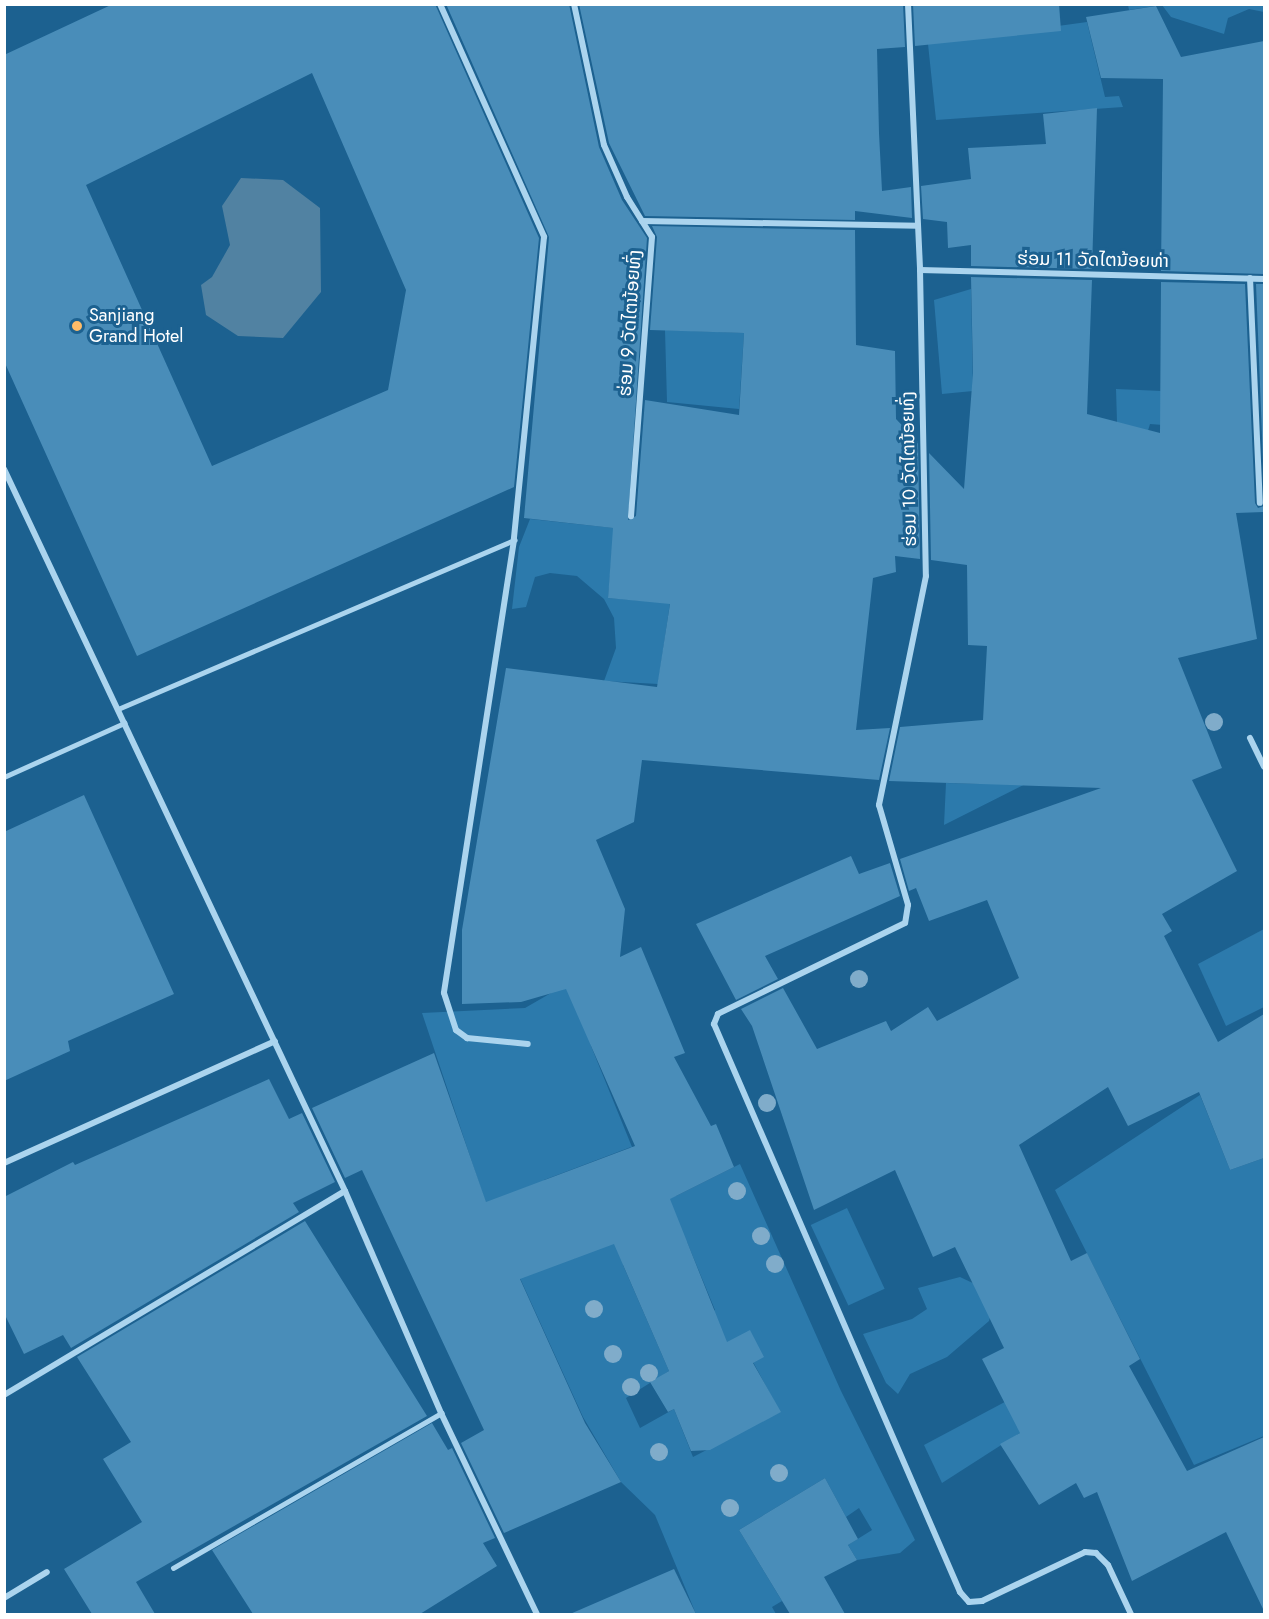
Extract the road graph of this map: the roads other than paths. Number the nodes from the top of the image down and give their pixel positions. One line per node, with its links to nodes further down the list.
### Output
1 (440, 4): 12 (street)
2 (574, 4): 4 (street, ຮ່ອມ 9 ວັດໄຕນ້ອຍທົ່ງ)
3 (908, 4): 5 (street, ຮ່ອມ 10 ວັດໄຕນ້ອຍທົ່ງ)
4 (642, 221): 5 (street); 11 (street, ຮ່ອມ 9 ວັດໄຕນ້ອຍທົ່ງ)
5 (918, 226): 6 (street, ຮ່ອມ 10 ວັດໄຕນ້ອຍທົ່ງ)
6 (920, 270): 7 (street, ຮ່ອມ 11 ວັດໄຕນ້ອຍທ່າ); 28 (street, ຮ່ອມ 10 ວັດໄຕນ້ອຍທົ່ງ)
7 (1250, 278): 8 (street, ຮ່ອມ 11 ວັດໄຕນ້ອຍທ່າ); 10 (street)
8 (1264, 279)
9 (4, 469): 13 (street)
10 (1260, 503)
11 (631, 516)
12 (514, 540): 13 (lane); 19 (street)
13 (118, 710): 14 (street)
14 (124, 723): 17 (lane); 18 (street)
15 (1250, 738): 16 (street)
16 (1264, 767)
17 (4, 777)
18 (274, 1041): 20 (street); 21 (street)
19 (528, 1044)
20 (4, 1163)
21 (345, 1191): 22 (street); 23 (street)
22 (4, 1395)
23 (441, 1413): 24 (lane); 27 (street)
24 (173, 1568)
25 (47, 1572): 26 (street)
26 (4, 1598)
27 (537, 1614)
28 (1131, 1614)

